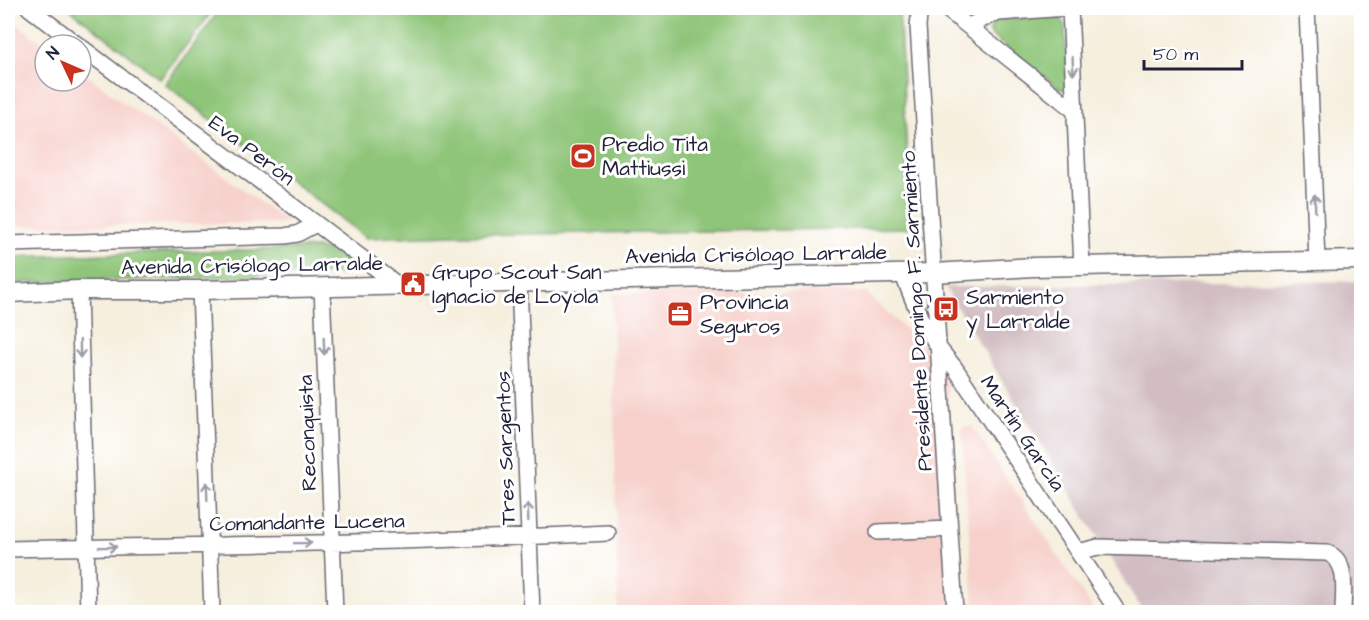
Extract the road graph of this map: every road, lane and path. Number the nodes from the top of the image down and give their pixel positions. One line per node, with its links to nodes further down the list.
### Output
1 (29, 8): 7 (street, Eva Perón)
2 (922, 8): 14 (street, Presidente Domingo F. Sarmiento)
3 (945, 8): 6 (street)
4 (1068, 8): 6 (street); 9 (street, one-way to 9)
5 (1307, 8): 13 (street, one-way to 5)
6 (969, 26): 9 (street)
7 (63, 33)
8 (93, 56): 10 (street, Eva Perón)
9 (1075, 111): 15 (street)
10 (316, 224): 11 (street); 18 (street, Eva Perón)
11 (8, 244)
12 (1362, 261): 13 (main road, Avenida Crisólogo Larralde)
13 (1317, 262): 15 (main road, Avenida Crisólogo Larralde)
14 (934, 267): 15 (main road, Avenida Crisólogo Larralde); 16 (main road, Avenida Crisólogo Larralde); 23 (street, Presidente Domingo F. Sarmiento)
15 (1082, 267)
16 (902, 273): 17 (main road, Avenida Crisólogo Larralde); 23 (street, Martín García)
17 (519, 282): 18 (main road, Avenida Crisólogo Larralde); 27 (street, Tres Sargentos, one-way to 17)
18 (398, 285): 19 (main road, Avenida Crisólogo Larralde)
19 (322, 287): 21 (main road, Avenida Crisólogo Larralde); 28 (street, Reconquista, one-way to 28)
20 (79, 290): 21 (main road, Avenida Crisólogo Larralde); 22 (main road, Avenida Crisólogo Larralde); 30 (street, one-way to 30)
21 (200, 290): 29 (street, one-way to 21)
22 (8, 293)
23 (938, 347): 24 (street, Presidente Domingo F. Sarmiento); 32 (street, Martín García)
24 (950, 529): 26 (street); 37 (street, Presidente Domingo F. Sarmiento)
25 (608, 532): 27 (street, Comandante Lucena)
26 (878, 532)
27 (529, 537): 28 (street, Comandante Lucena); 36 (street, Tres Sargentos)
28 (333, 543): 29 (street, Comandante Lucena, one-way to 28); 35 (street, Reconquista)
29 (209, 545): 30 (street, Comandante Lucena, one-way to 29); 34 (street)
30 (85, 548): 31 (street, Comandante Lucena); 33 (street)
31 (8, 549)
32 (1078, 552): 38 (street, Martín García); 39 (street)
33 (88, 612)
34 (212, 612)
35 (335, 612)
36 (532, 612)
37 (956, 612)
38 (1118, 612)
39 (1343, 612)

